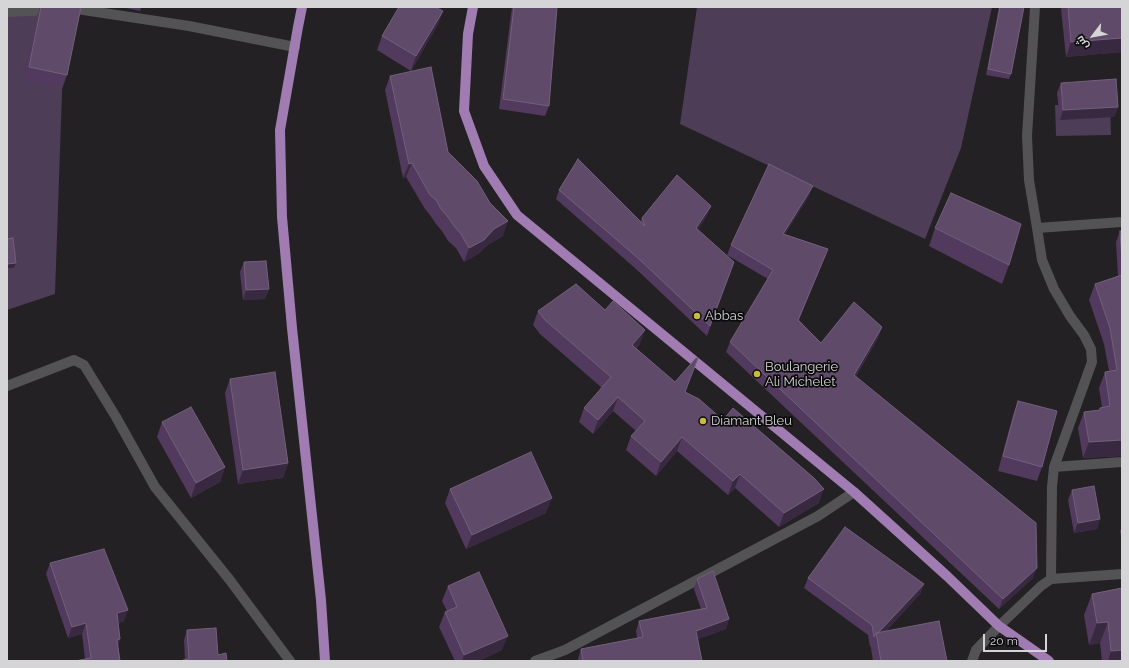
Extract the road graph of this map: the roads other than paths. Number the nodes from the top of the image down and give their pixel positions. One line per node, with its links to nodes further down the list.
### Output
1 (302, 7): 5 (main road)
2 (473, 7): 11 (main road)
3 (1035, 7): 7 (street)
4 (7, 12): 5 (street)
5 (295, 46): 16 (main road)
6 (1122, 222): 7 (street)
7 (1037, 228): 10 (street)
8 (7, 386): 15 (street)
9 (1122, 462): 10 (street)
10 (1054, 467): 13 (street)
11 (854, 492): 14 (main road); 17 (street)
12 (1122, 574): 13 (street)
13 (1051, 579): 14 (street)
14 (999, 626): 18 (street); 19 (main road)
15 (290, 661)
16 (325, 661)
17 (535, 661)
18 (972, 661)
19 (1050, 661)

